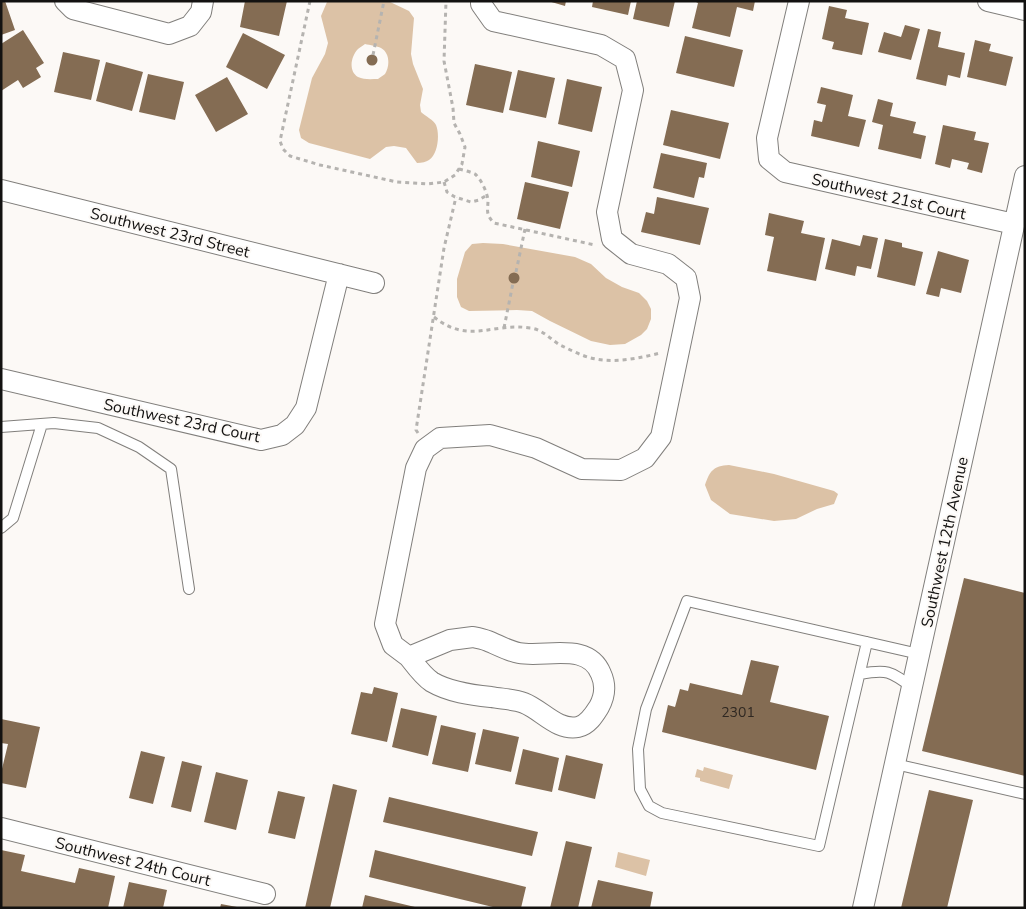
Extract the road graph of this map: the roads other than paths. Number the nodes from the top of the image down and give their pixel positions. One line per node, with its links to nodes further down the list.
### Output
1 (65, 1): 2 (street)
2 (203, 1)
3 (481, 1): 19 (street)
4 (799, 1): 9 (street, Southwest 21st Court)
5 (988, 1): 6 (street)
6 (1025, 10)
7 (1025, 176): 9 (street, Southwest 12th Avenue)
8 (1, 190): 10 (street, Southwest 23rd Street)
9 (1019, 224): 18 (street, Southwest 12th Avenue)
10 (338, 274): 11 (street, Southwest 23rd Street); 12 (street, Southwest 23rd Court)
11 (374, 283)
12 (1, 379)
13 (42, 424): 14 (lane); 15 (lane); 16 (lane)
14 (1, 427)
15 (1, 528)
16 (189, 589)
17 (867, 642): 18 (lane); 20 (lane); 20 (lane)
18 (919, 654): 21 (street, Southwest 12th Avenue)
19 (409, 657): 19 (street)
20 (860, 674): 21 (lane)
21 (912, 687): 22 (street, Southwest 12th Avenue)
22 (895, 764): 23 (lane); 26 (street, Southwest 12th Avenue)
23 (1025, 794)
24 (1, 828): 25 (street, Southwest 24th Court)
25 (265, 894)
26 (863, 908)

